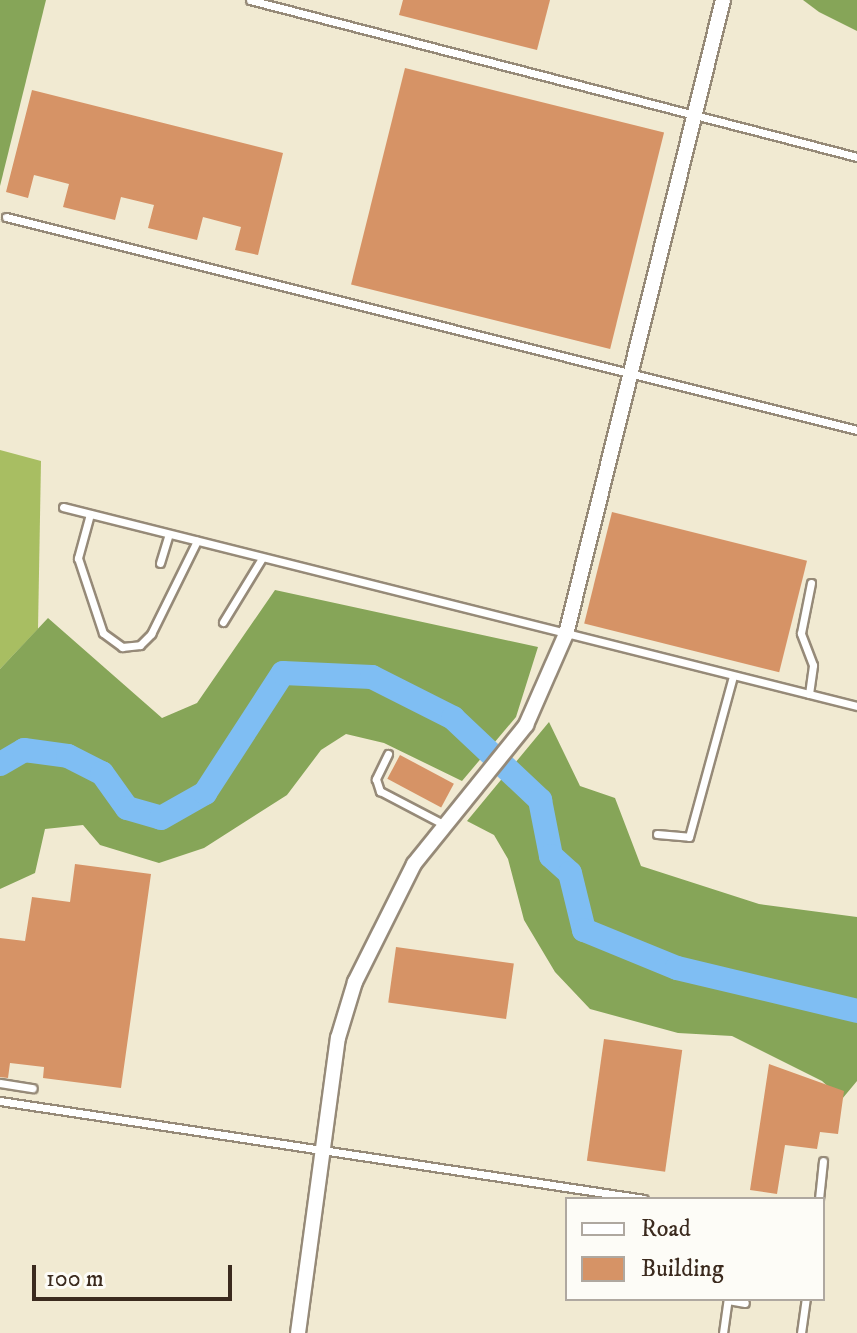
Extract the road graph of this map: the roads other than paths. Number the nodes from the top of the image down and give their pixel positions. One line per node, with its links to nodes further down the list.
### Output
1 (250, 0): 3 (lane)
2 (723, 0): 3 (street)
3 (693, 117): 4 (lane); 6 (street)
4 (857, 157)
5 (6, 217): 6 (lane)
6 (629, 373): 7 (lane); 16 (street)
7 (857, 430)
8 (63, 507): 9 (lane)
9 (90, 514): 10 (lane); 11 (lane)
10 (169, 534): 11 (lane); 13 (lane)
11 (197, 541): 12 (lane)
12 (262, 558): 15 (lane); 16 (lane)
13 (160, 563)
14 (811, 583): 18 (lane)
15 (223, 622)
16 (566, 634): 17 (lane); 21 (street)
17 (733, 676): 18 (lane); 22 (lane)
18 (809, 694): 19 (lane)
19 (857, 706)
20 (388, 754): 21 (lane)
21 (446, 826): 26 (street)
22 (657, 834)
23 (0, 1083): 24 (lane)
24 (33, 1088)
25 (0, 1101): 26 (lane)
26 (323, 1151): 28 (lane); 34 (street)
27 (823, 1161): 29 (lane)
28 (631, 1197)
29 (819, 1197)
30 (728, 1301): 35 (lane)
31 (734, 1301): 33 (lane)
32 (806, 1301): 36 (lane)
33 (745, 1303)
34 (298, 1333)
35 (723, 1333)
36 (801, 1333)

